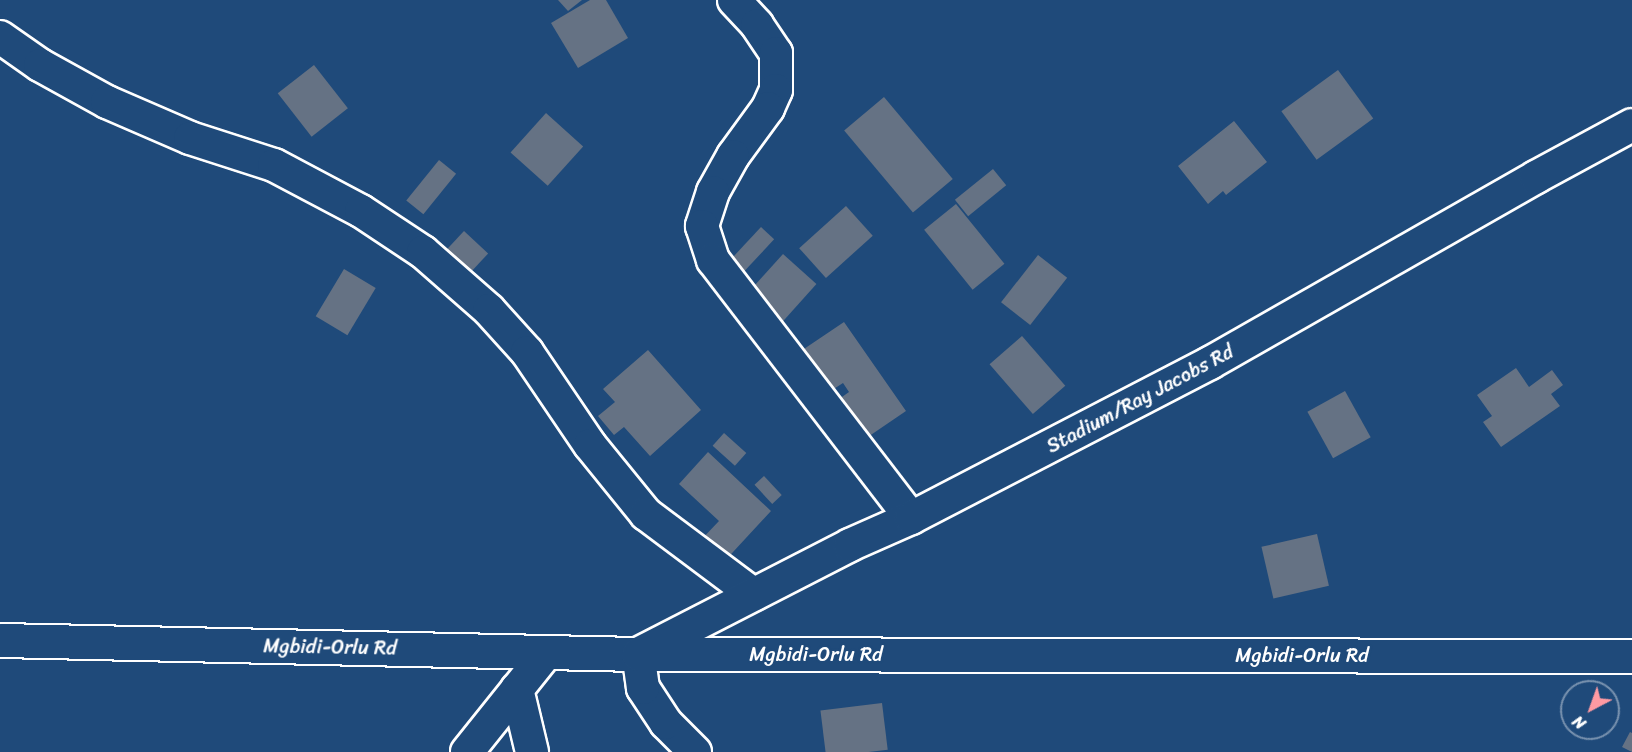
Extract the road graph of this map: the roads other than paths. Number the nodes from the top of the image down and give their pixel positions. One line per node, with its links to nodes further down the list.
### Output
1 (734, 0): 4 (street)
2 (0, 37): 5 (street)
3 (1632, 125): 4 (street, Stadium/Ray Jacobs Rd)
4 (911, 518): 5 (street, Stadium/Ray Jacobs Rd)
5 (753, 594): 8 (street, Stadium/Ray Jacobs Rd)
6 (0, 640): 7 (main road, Mgbidi-Orlu Rd)
7 (547, 652): 8 (main road, Mgbidi-Orlu Rd); 10 (street)
8 (638, 654): 9 (main road, Mgbidi-Orlu Rd); 13 (street)
9 (1632, 656)
10 (517, 689): 11 (street); 12 (street)
11 (467, 752)
12 (532, 752)
13 (695, 752)

